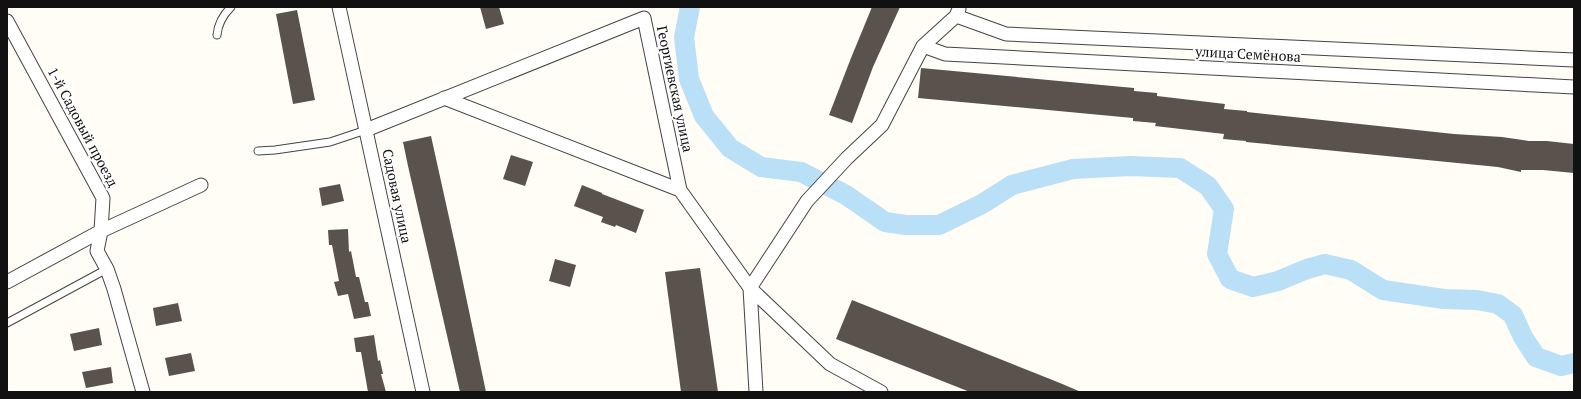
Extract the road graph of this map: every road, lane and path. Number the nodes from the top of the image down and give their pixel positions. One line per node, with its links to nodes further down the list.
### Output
1 (231, 7): 5 (lane)
2 (339, 7): 10 (street, Садовая улица)
3 (958, 11): 6 (street); 7 (street, улица Семёнова)
4 (7, 21): 14 (street, 1-й Садовый проезд)
5 (217, 35)
6 (923, 46): 8 (street, улица Семёнова); 17 (street)
7 (1574, 60)
8 (1574, 87)
9 (444, 98): 10 (street, Георгиевская улица); 13 (street); 13 (street, Георгиевская улица)
10 (366, 130): 11 (lane); 20 (street, Садовая улица)
11 (258, 151)
12 (201, 185): 14 (street)
13 (680, 190): 17 (street, Георгиевская улица)
14 (101, 231): 15 (street, 1-й Садовый проезд); 16 (street)
15 (107, 269): 18 (lane); 19 (street, 1-й Садовый проезд)
16 (7, 282)
17 (750, 288): 21 (street); 22 (street, Георгиевская улица)
18 (7, 323)
19 (143, 392)
20 (423, 392)
21 (756, 392)
22 (881, 392)

